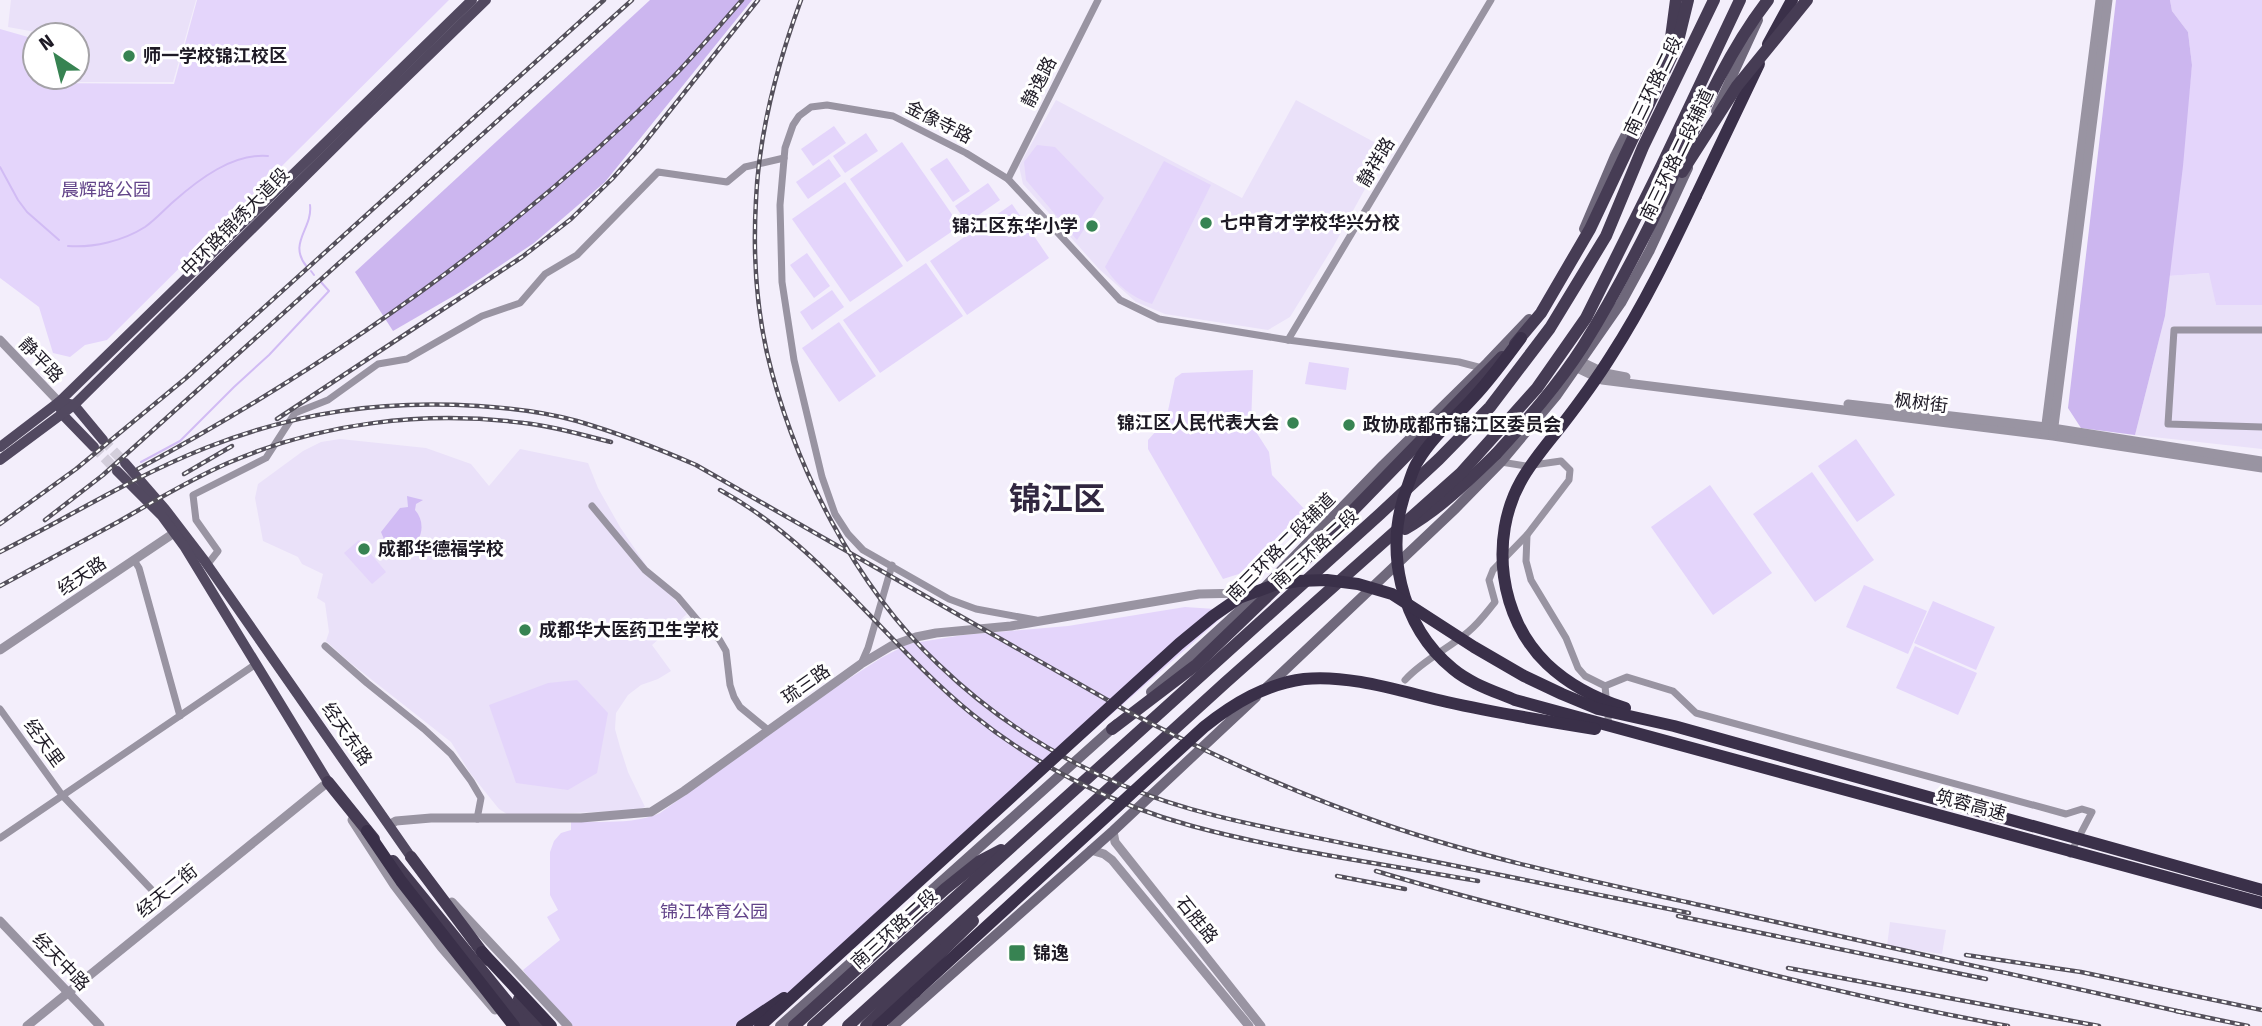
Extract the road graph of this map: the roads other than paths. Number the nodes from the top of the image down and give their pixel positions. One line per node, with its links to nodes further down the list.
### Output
1 (472, 0): 29 (main road, 中环路锦绣大道段)
2 (486, 0): 15 (main road, 中环路锦绣大道段)
3 (492, 0): 15 (main road)
4 (1098, 0): 18 (street, 静逸路)
5 (1491, 0): 24 (street, 静祥路)
6 (1676, 0): 16 (highway, bridge)
7 (1688, 0): 16 (highway, bridge); 20 (main road, 南三环路二段辅道)
8 (1740, 0): 43 (highway)
9 (1767, 0): 19 (highway, bridge); 25 (main road, 南三环路二段辅道)
10 (1792, 0): 57 (highway, bridge)
11 (1807, 0): 19 (highway, bridge)
12 (2100, 0): 32 (street)
13 (2108, 0): 32 (street)
14 (1712, 3): 27 (highway, 南三环路二段)
15 (460, 24): 28 (main road, 中环路锦绣大道段)
16 (1658, 85): 22 (highway, bridge)
17 (784, 158): 18 (street, 金像寺路); 45 (street); 46 (street, 金像寺路)
18 (1008, 179): 24 (street, 金像寺路)
19 (1651, 223): 34 (highway, bridge)
20 (1532, 315): 26 (main road, 南三环路二段辅道); 30 (street)
21 (2262, 330): 31 (street)
22 (1521, 338): 58 (highway, bridge); 61 (highway, bridge)
23 (0, 340): 29 (street, 静平路)
24 (1288, 340): 26 (street, 金像寺路)
25 (1580, 365): 32 (street, 枫树街); 34 (main road, 南三环路二段辅道)
26 (1482, 368): 39 (main road, 南三环路二段辅道)
27 (1502, 393): 30 (highway); 69 (highway, 南三环路二段)
28 (74, 405): 29 (main road); 29 (main road)
29 (61, 408): 33 (main road, 中环路锦绣大道段); 35 (main road, 中环路锦绣大道段)
30 (1448, 415): 39 (street)
31 (2262, 427)
32 (2049, 431): 36 (street, 枫树街); 38 (street, 枫树街)
33 (0, 447)
34 (1499, 458): 42 (street); 43 (highway); 67 (main road, 南三环路二段辅道)
35 (0, 460)
36 (2262, 461)
37 (121, 467): 41 (main road, 经天东路)
38 (2262, 468)
39 (1363, 485): 47 (main road, 南三环路二段辅道)
40 (592, 506): 59 (street)
41 (178, 531): 44 (street, 经天路); 45 (main road, 经天东路); 51 (main road, 经天东路)
42 (1527, 535): 53 (street); 54 (street)
43 (1383, 541): 72 (highway)
44 (134, 560): 50 (street, 经天路); 56 (street)
45 (207, 565): 65 (main road, 经天东路)
46 (892, 565): 48 (street, 金像寺路); 52 (street)
47 (1259, 593): 48 (street, 琉三路); 58 (main road, 南三环路二段辅道)
48 (1043, 621): 52 (street, 琉三路)
49 (326, 646): 64 (street)
50 (0, 650)
51 (256, 664): 56 (street); 62 (main road, 经天东路)
52 (861, 664): 59 (street, 琉三路)
53 (1405, 680)
54 (1605, 686): 60 (street); 71 (street)
55 (0, 709): 63 (street, 经天里)
56 (180, 716): 63 (street)
57 (1674, 726): 75 (highway, 筑蓉高速, bridge); 78 (highway, bridge)
58 (1112, 729): 90 (main road, 南三环路二段辅道)
59 (768, 730): 64 (street, 琉三路)
60 (1609, 730)
61 (1671, 741): 76 (highway, 筑蓉高速, bridge); 95 (highway, bridge)
62 (328, 782): 66 (highway, 经天东路); 79 (street, 经天二街); 84 (street)
63 (62, 795): 68 (street); 74 (street, 经天里)
64 (477, 819): 65 (street, 琉三路)
65 (389, 825): 73 (main road, 经天东路)
66 (367, 831): 85 (highway); 86 (highway, 经天东路)
67 (1113, 831): 70 (main road, 南三环路二段辅道); 97 (street, 石胜路)
68 (0, 838)
69 (1020, 839): 91 (highway); 92 (highway, 南三环路二段)
70 (1091, 850): 80 (main road, 南三环路二段辅道); 96 (street)
71 (2070, 854)
72 (1035, 856): 93 (highway); 94 (highway)
73 (411, 857): 81 (highway, 经天东路); 87 (street)
74 (151, 889)
75 (2262, 890)
76 (2262, 903)
77 (0, 921): 79 (street, 经天中路)
78 (826, 966): 88 (highway, bridge); 89 (highway, bridge)
79 (69, 991): 82 (street, 经天二街); 83 (street, 经天中路)
80 (900, 1024)
81 (546, 1025)
82 (27, 1026)
83 (100, 1026)
84 (507, 1026)
85 (514, 1026)
86 (527, 1026)
87 (568, 1026)
88 (742, 1026)
89 (760, 1026)
90 (780, 1026)
91 (794, 1026)
92 (813, 1026)
93 (848, 1026)
94 (866, 1026)
95 (878, 1026)
96 (1249, 1026)
97 (1261, 1026)

